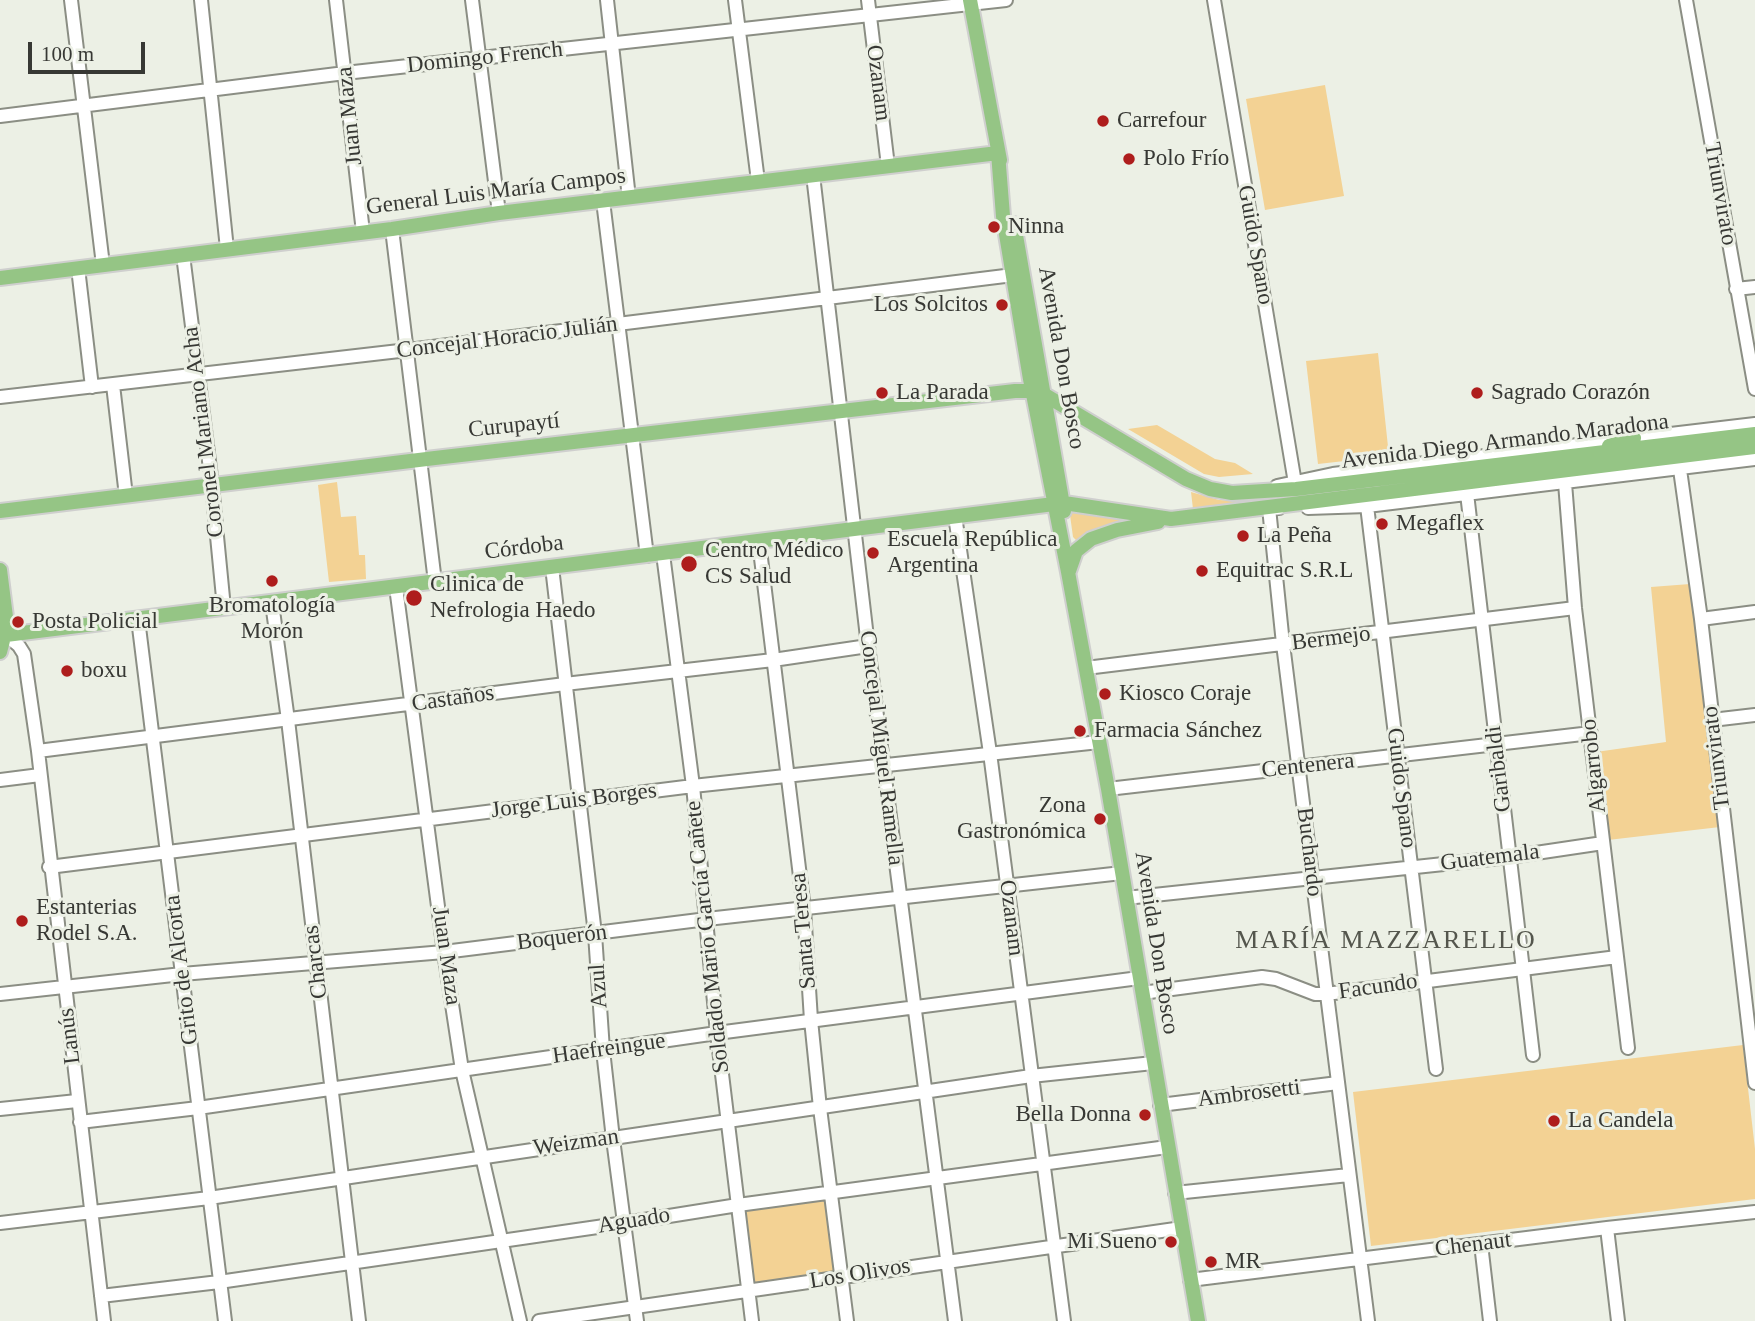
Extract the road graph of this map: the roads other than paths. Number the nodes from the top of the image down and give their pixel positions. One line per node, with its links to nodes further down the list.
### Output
1 (71, 0): 18 (street)
2 (201, 0): 17 (street)
3 (336, 0): 16 (street, Juan Maza)
4 (472, 0): 15 (street)
5 (607, 0): 14 (street)
6 (735, 0): 13 (street)
7 (867, 0): 12 (street, Ozanam)
8 (1006, 0): 11 (street, Domingo French)
9 (1214, 0): 57 (street, Guido Spano)
10 (1686, 0): 36 (street, Triunvirato)
11 (971, 2): 12 (street, Domingo French); 20 (main road, Avenida Don Bosco)
12 (869, 15): 13 (street, Domingo French); 21 (street, Ozanam)
13 (738, 30): 14 (street, Domingo French); 23 (street)
14 (612, 43): 15 (street, Domingo French); 24 (street)
15 (479, 60): 16 (street, Domingo French); 26 (street)
16 (345, 73): 17 (street, Domingo French); 28 (street, Juan Maza)
17 (210, 90): 18 (street, Domingo French); 29 (street)
18 (82, 105): 19 (street, Domingo French); 31 (street)
19 (0, 116)
20 (998, 153): 21 (main road, General Luis María Campos); 33 (main road, Avenida Don Bosco); 44 (main road, Avenida Don Bosco)
21 (888, 166): 22 (main road, General Luis María Campos)
22 (813, 175): 23 (main road, General Luis María Campos); 37 (street, Concejal Miguel Ramella)
23 (758, 181): 24 (main road, General Luis María Campos)
24 (629, 198): 25 (main road, General Luis María Campos)
25 (603, 201): 26 (main road, General Luis María Campos); 38 (street)
26 (499, 213): 27 (main road, General Luis María Campos)
27 (392, 229): 28 (main road, General Luis María Campos); 39 (street)
28 (363, 232): 29 (main road, General Luis María Campos)
29 (227, 249): 30 (main road, General Luis María Campos)
30 (183, 255): 31 (main road, General Luis María Campos); 40 (street, Coronel Mariano Acha)
31 (103, 265): 32 (main road, General Luis María Campos)
32 (78, 268): 34 (main road, General Luis María Campos); 42 (street)
33 (1013, 275): 37 (street, Concejal Horacio Julián); 44 (main road, Avenida Don Bosco)
34 (0, 278)
35 (1755, 287): 36 (street)
36 (1737, 289): 43 (street, Triunvirato)
37 (827, 299): 38 (street, Concejal Horacio Julián); 46 (street, Concejal Miguel Ramella)
38 (617, 324): 39 (street, Concejal Horacio Julián); 49 (street)
39 (408, 351): 40 (street, Concejal Horacio Julián); 54 (street)
40 (198, 375): 41 (street, Concejal Horacio Julián); 56 (street, Coronel Mariano Acha)
41 (113, 385): 42 (street, Concejal Horacio Julián); 59 (street)
42 (92, 387): 45 (street, Concejal Horacio Julián)
43 (1755, 388)
44 (1039, 393): 46 (main road, Curupaytí); 57 (main road, Avenida Diego Armando Maradona); 60 (main road, Avenida Don Bosco)
45 (0, 397)
46 (841, 411): 49 (main road, Curupaytí); 66 (street, Concejal Miguel Ramella)
47 (1755, 424): 52 (street, Avenida Diego Armando Maradona)
48 (1755, 435): 52 (main road, Avenida Diego Armando Maradona)
49 (631, 436): 54 (main road, Curupaytí); 69 (street)
50 (1634, 438): 52 (street, Avenida Diego Armando Maradona); 55 (main road); 57 (street, Avenida Diego Armando Maradona)
51 (1755, 447): 52 (main road, Avenida Diego Armando Maradona)
52 (1677, 451): 53 (street, Avenida Diego Armando Maradona); 55 (main road, Avenida Diego Armando Maradona); 80 (street, Triunvirato)
53 (1755, 459)
54 (421, 460): 56 (main road, Curupaytí); 73 (street)
55 (1567, 470): 57 (main road, Avenida Diego Armando Maradona); 58 (main road, Avenida Diego Armando Maradona); 77 (street, Algarrobo)
56 (212, 485): 59 (main road, Curupaytí); 76 (street, Coronel Mariano Acha)
57 (1296, 485)
58 (1467, 489): 61 (street, Avenida Diego Armando Maradona); 62 (main road, Avenida Diego Armando Maradona); 81 (street, Garibaldi)
59 (126, 496): 63 (main road, Curupaytí)
60 (1059, 503): 64 (main road, Córdoba); 65 (main road, Avenida Diego Armando Maradona); 72 (main road, Avenida Don Bosco)
61 (1367, 506): 62 (street, Avenida Diego Armando Maradona); 82 (street, Guido Spano)
62 (1269, 508): 65 (main road, Avenida Diego Armando Maradona); 84 (street, Buchardo)
63 (0, 512)
64 (955, 516): 66 (main road, Córdoba); 100 (street, Ozanam)
65 (1171, 519): 72 (main road)
66 (854, 529): 67 (main road, Córdoba); 85 (street, Concejal Miguel Ramella)
67 (759, 542): 68 (main road, Córdoba); 87 (street, Santa Teresa)
68 (663, 554): 69 (main road, Córdoba); 89 (street, Soldado Mario García Cañete)
69 (647, 556): 70 (main road, Córdoba)
70 (552, 568): 73 (main road, Córdoba); 90 (street, Azul)
71 (0, 570): 83 (main road)
72 (1069, 572): 88 (main road, Avenida Don Bosco)
73 (435, 582): 74 (main road, Córdoba)
74 (396, 587): 75 (main road, Córdoba); 91 (street, Juan Maza)
75 (272, 603): 76 (main road, Córdoba); 93 (street, Charcas)
76 (225, 608): 79 (main road, Córdoba)
77 (1576, 608): 81 (street, Bermejo); 95 (street, Algarrobo)
78 (1755, 612): 80 (street)
79 (138, 619): 83 (main road, Córdoba); 96 (street, Grito de Alcorta)
80 (1701, 619): 94 (street, Triunvirato)
81 (1483, 621): 82 (street, Bermejo); 98 (street, Garibaldi)
82 (1382, 633): 84 (street, Bermejo); 101 (street, Guido Spano)
83 (2, 637): 86 (main road); 99 (street, Lanús)
84 (1283, 644): 88 (street, Bermejo); 103 (street, Buchardo)
85 (868, 646): 87 (street, Castaños); 102 (street, Concejal Miguel Ramella)
86 (0, 652)
87 (773, 660): 89 (street, Castaños); 105 (street, Santa Teresa)
88 (1086, 668): 97 (main road, Avenida Don Bosco)
89 (678, 671): 90 (street, Castaños); 107 (street, Soldado Mario García Cañete)
90 (565, 684): 91 (street, Castaños); 109 (street, Azul)
91 (412, 705): 93 (street, Castaños); 110 (street, Juan Maza)
92 (1755, 715): 94 (street)
93 (288, 720): 96 (street, Castaños); 111 (street, Charcas)
94 (1712, 720): 139 (street, Triunvirato)
95 (1591, 733): 98 (street, Centenera); 112 (street, Algarrobo)
96 (152, 735): 99 (street, Castaños); 113 (street, Grito de Alcorta)
97 (1098, 742): 100 (street, Jorge Luis Borges); 108 (main road, Avenida Don Bosco)
98 (1496, 745): 101 (street, Centenera); 114 (street, Garibaldi)
99 (38, 751): 104 (street, Lanús)
100 (990, 753): 102 (street, Jorge Luis Borges); 119 (street, Ozanam)
101 (1396, 756): 103 (street, Centenera); 116 (street, Guido Spano)
102 (884, 765): 105 (street, Jorge Luis Borges); 120 (street, Concejal Miguel Ramella)
103 (1299, 767): 108 (street, Centenera); 118 (street, Buchardo)
104 (40, 775): 106 (street); 115 (street, Lanús)
105 (787, 776): 107 (street, Jorge Luis Borges); 122 (street, Santa Teresa)
106 (0, 780)
107 (693, 786): 109 (street, Jorge Luis Borges); 123 (street, Soldado Mario García Cañete)
108 (1108, 789): 117 (main road, Avenida Don Bosco)
109 (580, 799): 110 (street, Jorge Luis Borges); 124 (street, Azul)
110 (427, 820): 111 (street, Jorge Luis Borges); 125 (street, Juan Maza)
111 (300, 837): 113 (street, Jorge Luis Borges); 127 (street, Charcas)
112 (1603, 844): 114 (street, Guatemala); 126 (street, Algarrobo)
113 (168, 853): 115 (street, Jorge Luis Borges); 129 (street, Grito de Alcorta)
114 (1509, 857): 116 (street, Guatemala); 128 (street, Garibaldi)
115 (49, 867): 132 (street, Lanús)
116 (1412, 868): 118 (street, Guatemala); 130 (street, Guido Spano)
117 (1122, 873): 119 (street, Boquerón); 121 (main road, Avenida Don Bosco)
118 (1313, 878): 121 (street, Guatemala); 135 (street, Buchardo)
119 (1006, 886): 120 (street, Boquerón); 134 (street, Ozanam)
120 (900, 898): 122 (street, Boquerón); 136 (street, Concejal Miguel Ramella)
121 (1126, 898): 131 (main road, Avenida Don Bosco)
122 (804, 909): 123 (street, Boquerón); 137 (street, Santa Teresa)
123 (708, 919): 124 (street, Boquerón); 138 (street, Soldado Mario García Cañete)
124 (595, 934): 125 (street, Boquerón); 141 (street, Azul)
125 (444, 952): 127 (street, Boquerón); 145 (street, Juan Maza)
126 (1617, 957): 128 (street, Facundo); 140 (street, Algarrobo)
127 (316, 965): 129 (street, Boquerón); 149 (street, Charcas)
128 (1522, 969): 130 (street, Facundo); 142 (street, Garibaldi)
129 (182, 974): 132 (street, Boquerón); 153 (street, Grito de Alcorta)
130 (1425, 980): 135 (street, Facundo); 144 (street, Guido Spano)
131 (1140, 985): 134 (street, Haefreingue); 135 (street, Facundo); 143 (main road, Avenida Don Bosco)
132 (64, 988): 133 (street, Boquerón); 151 (street, Lanús)
133 (0, 994)
134 (1020, 994): 136 (street, Haefreingue); 146 (street, Ozanam)
135 (1326, 994): 147 (street, Buchardo)
136 (914, 1007): 137 (street, Haefreingue); 150 (street, Concejal Miguel Ramella)
137 (811, 1020): 138 (street, Haefreingue); 154 (street, Santa Teresa)
138 (717, 1033): 141 (street, Haefreingue); 156 (street, Soldado Mario García Cañete)
139 (1752, 1039): 148 (street, Triunvirato)
140 (1628, 1048)
141 (603, 1050): 145 (street, Haefreingue); 158 (street, Azul)
142 (1533, 1055)
143 (1153, 1063): 146 (street, Weizman); 152 (main road, Avenida Don Bosco)
144 (1436, 1069)
145 (463, 1070): 149 (street, Haefreingue); 160 (street, Juan Maza)
146 (1031, 1076): 150 (street, Weizman); 161 (street, Ozanam)
147 (1338, 1083): 152 (street, Ambrosetti); 162 (street, Buchardo)
148 (1755, 1083)
149 (330, 1090): 153 (street, Haefreingue); 163 (street, Charcas)
150 (926, 1093): 154 (street, Weizman); 164 (street, Concejal Miguel Ramella)
151 (77, 1101): 155 (street); 157 (street, Lanús)
152 (1160, 1105): 159 (main road, Avenida Don Bosco)
153 (198, 1108): 157 (street, Haefreingue); 167 (street, Grito de Alcorta)
154 (820, 1108): 156 (street, Weizman); 165 (street, Santa Teresa)
155 (0, 1109)
156 (728, 1120): 158 (street, Weizman); 168 (street, Soldado Mario García Cañete)
157 (80, 1122): 169 (street, Lanús)
158 (613, 1139): 160 (street, Weizman); 172 (street, Azul)
159 (1167, 1147): 161 (street, Aguado); 166 (main road, Avenida Don Bosco)
160 (482, 1157): 163 (street, Weizman); 175 (street, Juan Maza)
161 (1043, 1164): 164 (street, Aguado); 177 (street, Ozanam)
162 (1349, 1175): 166 (street); 178 (street, Buchardo)
163 (341, 1178): 167 (street, Weizman); 180 (street, Charcas)
164 (935, 1179): 165 (street, Aguado); 179 (street, Concejal Miguel Ramella)
165 (830, 1193): 168 (street, Aguado); 181 (street, Santa Teresa)
166 (1175, 1193): 173 (main road, Avenida Don Bosco)
167 (209, 1198): 169 (street, Weizman); 183 (street, Grito de Alcorta)
168 (738, 1205): 172 (street, Aguado); 184 (street, Soldado Mario García Cañete)
169 (91, 1212): 171 (street, Weizman); 185 (street, Lanús)
170 (1755, 1212): 174 (street, Chenaut)
171 (0, 1223)
172 (625, 1223): 175 (street, Aguado); 186 (street, Azul)
173 (1182, 1228): 177 (street, Los Olivos); 182 (main road, Avenida Don Bosco)
174 (1606, 1228): 176 (street, Chenaut); 199 (street)
175 (501, 1240): 180 (street, Aguado); 190 (street, Juan Maza)
176 (1481, 1244): 178 (street, Chenaut); 198 (street)
177 (1053, 1247): 179 (street, Los Olivos); 195 (street, Ozanam)
178 (1360, 1260): 182 (street, Chenaut); 197 (street, Buchardo)
179 (946, 1261): 181 (street, Los Olivos); 194 (street, Concejal Miguel Ramella)
180 (352, 1262): 183 (street, Aguado); 189 (street, Charcas)
181 (841, 1276): 184 (street, Los Olivos); 193 (street, Santa Teresa)
182 (1190, 1280): 196 (main road, Avenida Don Bosco)
183 (219, 1282): 185 (street, Aguado); 188 (street, Grito de Alcorta)
184 (748, 1292): 186 (street, Los Olivos); 192 (street, Soldado Mario García Cañete)
185 (101, 1296): 187 (street, Lanús)
186 (636, 1315): 191 (street, Los Olivos)
187 (104, 1321)
188 (225, 1321)
189 (359, 1321)
190 (520, 1321)
191 (539, 1321)
192 (752, 1321)
193 (846, 1321)
194 (955, 1321)
195 (1064, 1321)
196 (1198, 1321)
197 (1368, 1321)
198 (1490, 1321)
199 (1618, 1321)

